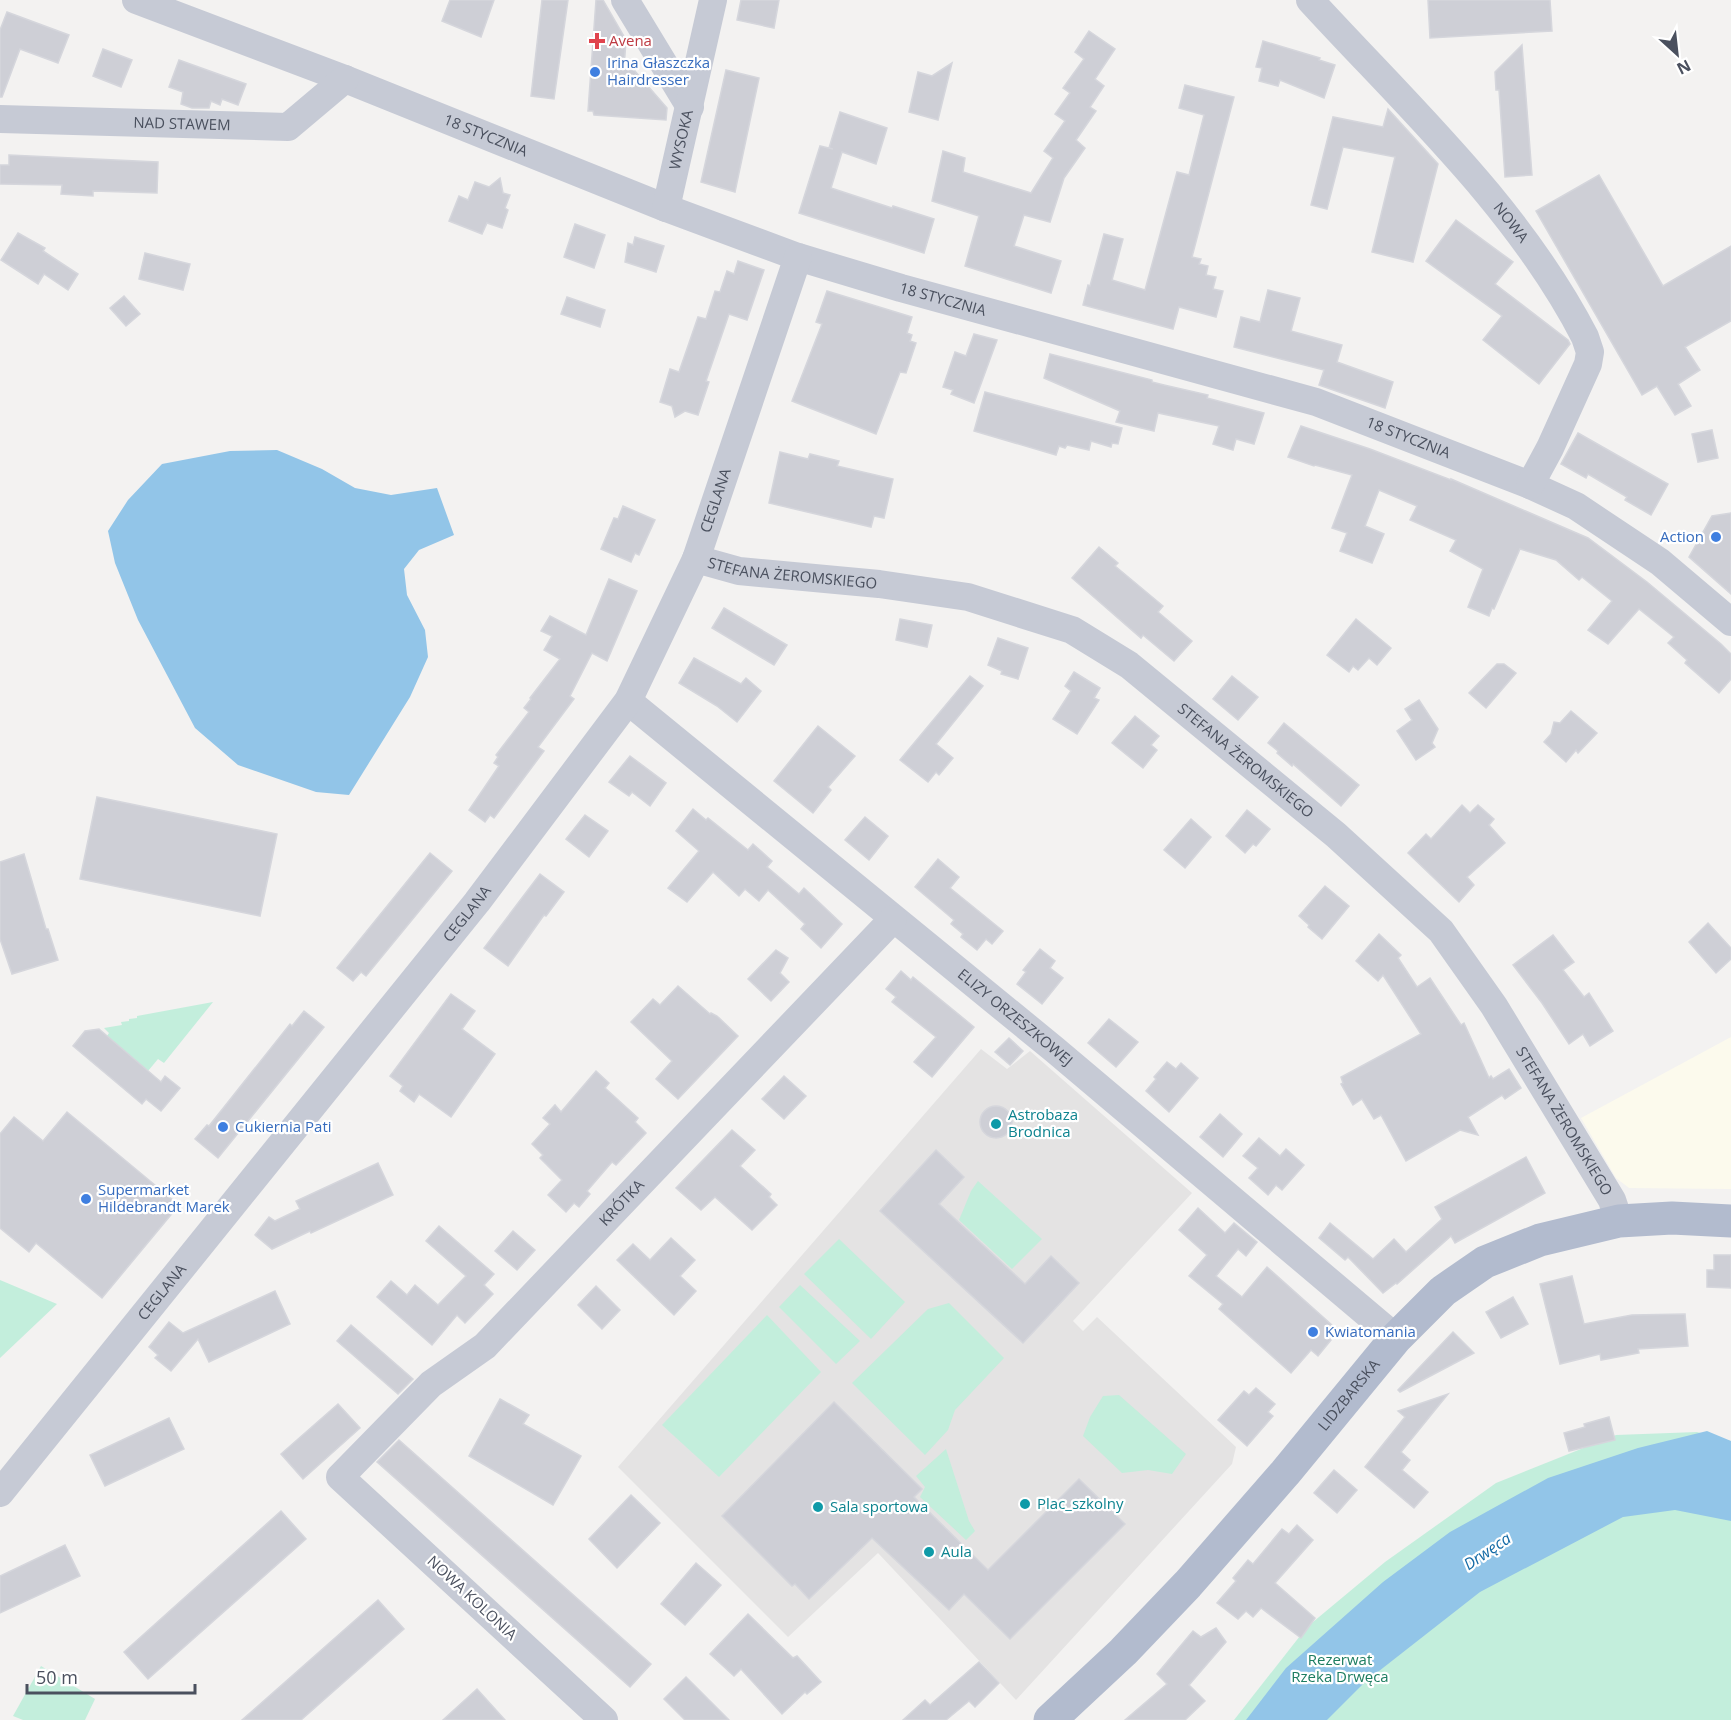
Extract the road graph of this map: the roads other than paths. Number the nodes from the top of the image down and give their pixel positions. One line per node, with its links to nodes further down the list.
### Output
1 (136, 0): 5 (street, 18 STYCZNIA)
2 (625, 0): 6 (street)
3 (713, 0): 6 (street, WYSOKA)
4 (1310, 0): 10 (street, NOWA)
5 (345, 80): 7 (street, NAD STAWEM); 8 (street, 18 STYCZNIA)
6 (690, 107): 8 (street, WYSOKA)
7 (0, 119)
8 (666, 208): 9 (street, 18 STYCZNIA)
9 (798, 257): 10 (street, 18 STYCZNIA); 11 (street, CEGLANA)
10 (1530, 485): 12 (street, 18 STYCZNIA)
11 (696, 559): 13 (street, CEGLANA); 15 (street, STEFANA ŻEROMSKIEGO)
12 (1731, 622)
13 (628, 701): 14 (street, ELIZY ORZESZKOWEJ); 19 (street, CEGLANA)
14 (893, 919): 17 (street, ELIZY ORZESZKOWEJ); 18 (street, KRÓTKA)
15 (1619, 1221): 16 (main road, LIDZBARSKA); 17 (main road, LIDZBARSKA)
16 (1731, 1221)
17 (1396, 1338): 21 (main road, LIDZBARSKA)
18 (340, 1477): 20 (street, NOWA KOLONIA)
19 (0, 1493)
20 (604, 1720)
21 (1050, 1720)

